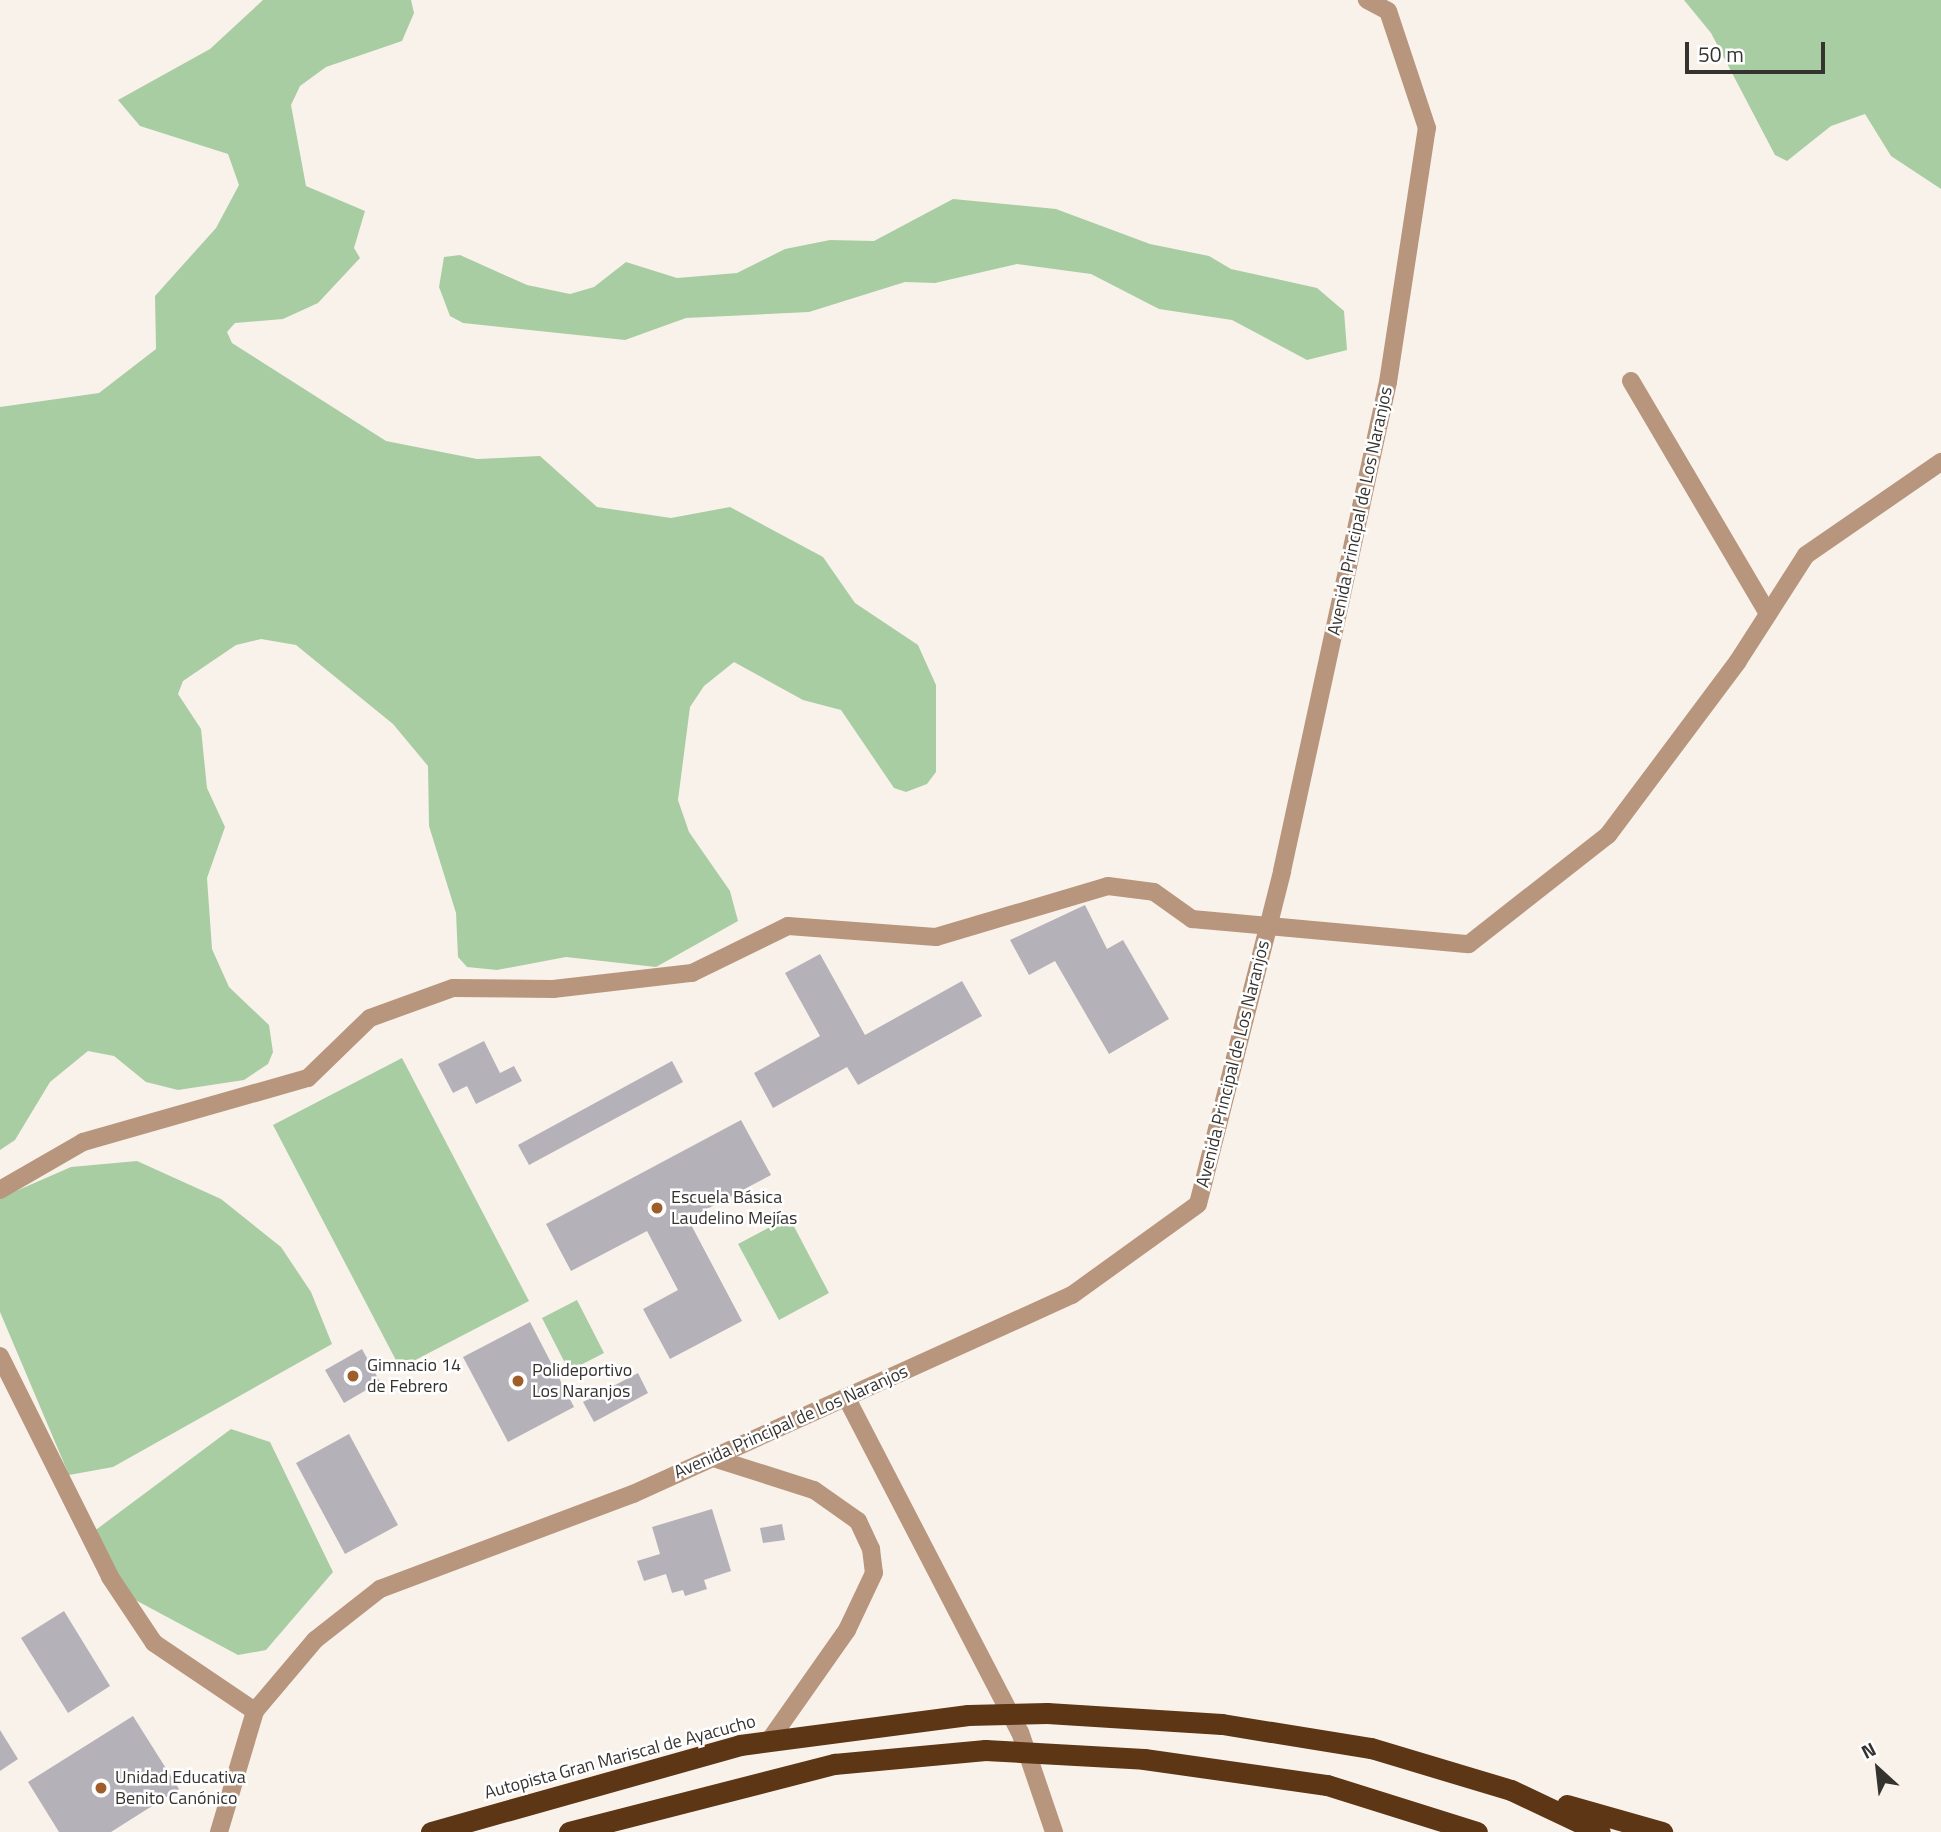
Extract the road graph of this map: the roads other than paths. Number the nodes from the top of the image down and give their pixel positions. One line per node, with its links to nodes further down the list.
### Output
1 (1367, 0): 2 (street, Avenida Principal de Los Naranjos)
2 (1388, 6): 6 (street, Avenida Principal de Los Naranjos)
3 (1631, 381): 5 (street)
4 (1941, 462): 5 (street)
5 (1768, 614): 6 (street)
6 (1267, 928): 7 (street); 9 (street, Avenida Principal de Los Naranjos)
7 (0, 1190)
8 (0, 1356): 11 (street)
9 (846, 1398): 10 (street, Avenida Principal de Los Naranjos); 17 (street)
10 (713, 1458): 11 (street, Avenida Principal de Los Naranjos); 12 (street)
11 (255, 1711): 14 (street, Avenida Principal de Los Naranjos)
12 (769, 1741): 13 (highway, Autopista Gran Mariscal de Ayacucho); 15 (highway, Autopista Gran Mariscal de Ayacucho)
13 (1511, 1790): 19 (highway, Autopista Gran Mariscal de Ayacucho); 20 (highway)
14 (219, 1832)
15 (431, 1832)
16 (569, 1832): 18 (highway)
17 (1054, 1832)
18 (1477, 1832)
19 (1600, 1832)
20 (1662, 1832)

